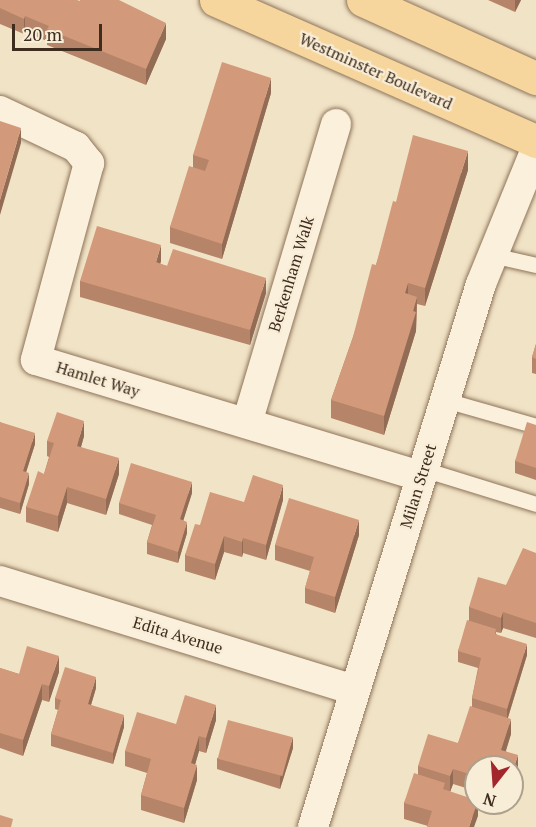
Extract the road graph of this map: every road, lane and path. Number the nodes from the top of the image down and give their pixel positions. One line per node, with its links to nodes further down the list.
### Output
1 (216, 0): 6 (main road, Westminster Boulevard)
2 (363, 0): 3 (main road)
3 (536, 78)
4 (0, 111): 11 (street, Hamlet Way)
5 (336, 124): 11 (street, Berkenham Walk)
6 (536, 141)
7 (536, 149): 8 (street, Milan Street)
8 (492, 255): 9 (lane); 10 (street, Milan Street)
9 (536, 265)
10 (445, 400): 12 (lane); 13 (street, Milan Street)
11 (247, 423): 13 (street, Hamlet Way)
12 (536, 426)
13 (422, 473): 14 (lane); 16 (street, Milan Street)
14 (536, 504)
15 (0, 581): 16 (street, Edita Avenue)
16 (356, 690): 17 (street, Milan Street)
17 (313, 827)

